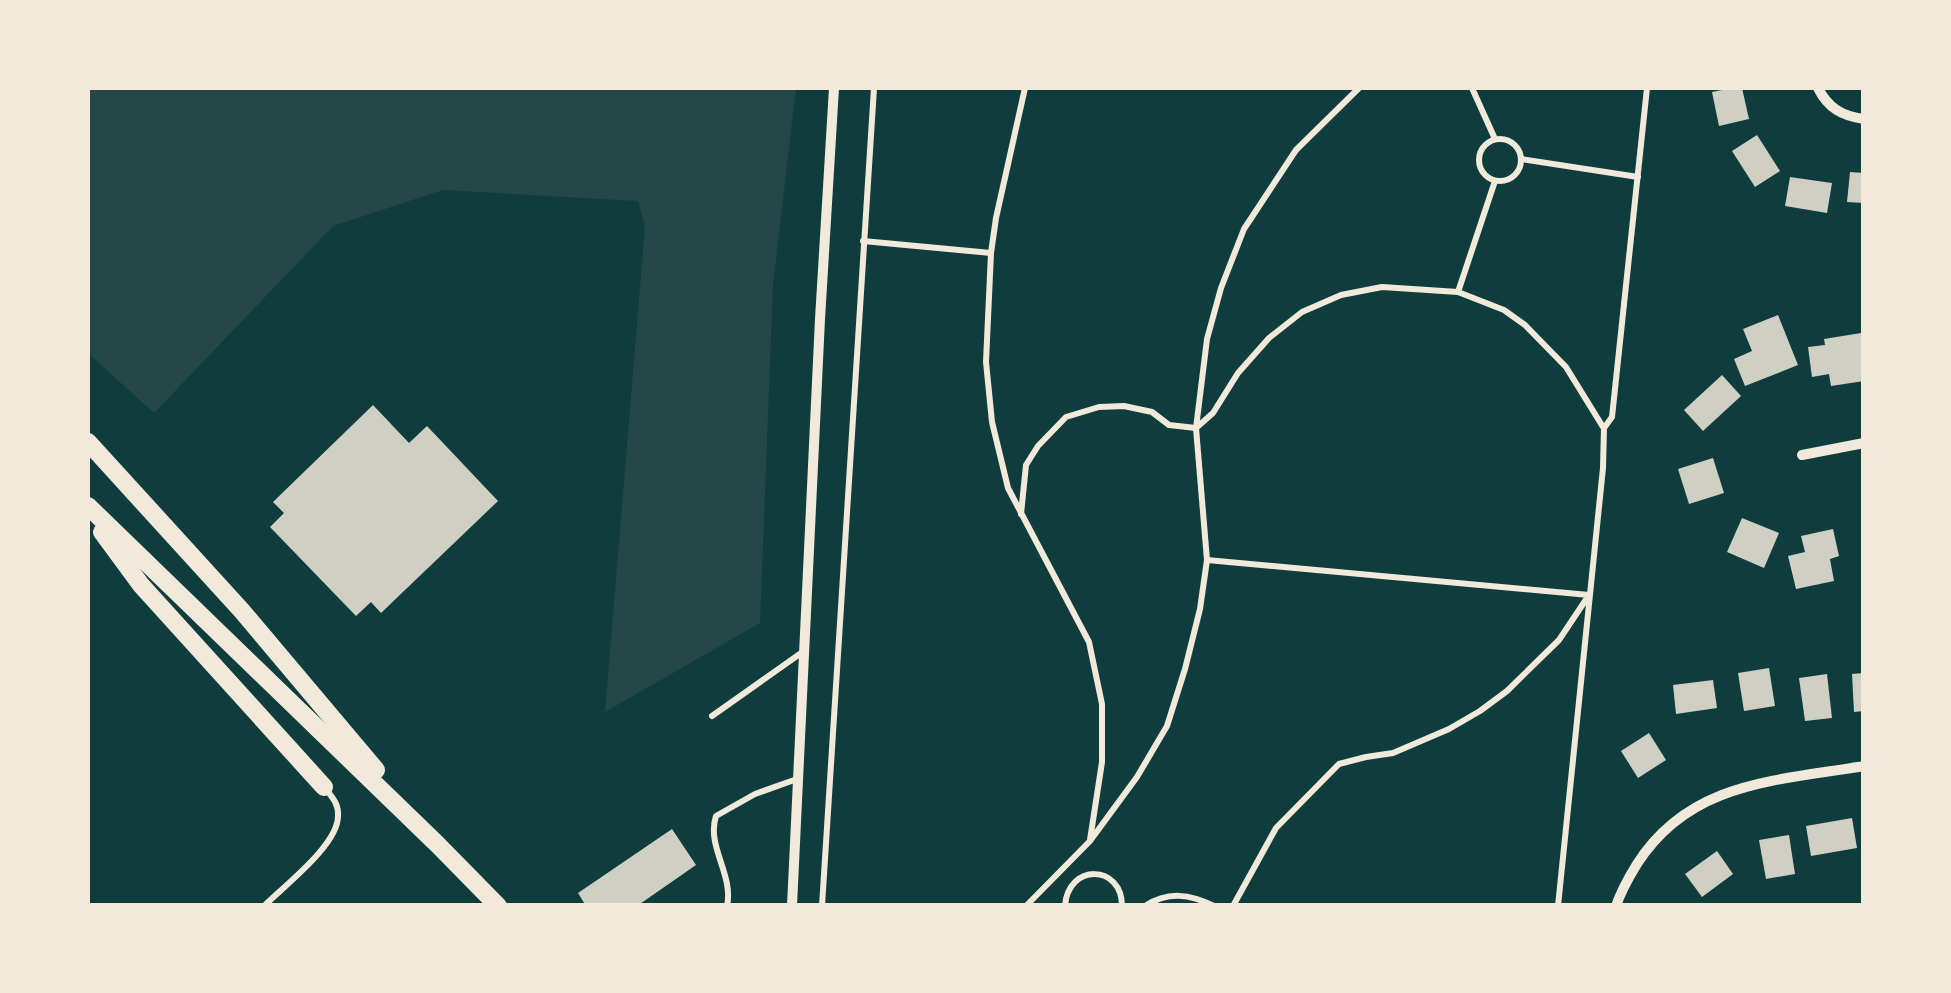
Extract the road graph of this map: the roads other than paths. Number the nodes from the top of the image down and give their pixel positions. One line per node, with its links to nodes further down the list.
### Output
1 (834, 88): 26 (street)
2 (874, 88): 14 (lane)
3 (1025, 88): 15 (lane)
4 (1359, 88): 8 (lane)
5 (1472, 88): 10 (lane)
6 (1647, 88): 12 (lane)
7 (1818, 88): 9 (street)
8 (1349, 91): 17 (lane)
9 (1864, 119)
10 (1494, 140): 11 (lane); 13 (lane)
11 (1521, 159): 12 (lane); 13 (lane)
12 (1638, 177): 18 (lane)
13 (1495, 181): 16 (lane)
14 (864, 241): 15 (lane); 39 (lane)
15 (991, 253): 23 (lane)
16 (1458, 292): 17 (lane); 18 (lane)
17 (1196, 428): 23 (lane); 24 (lane)
18 (1604, 428): 25 (lane)
19 (88, 442): 32 (main road)
20 (1864, 443): 21 (street)
21 (1802, 456)
22 (88, 508): 30 (main road); 32 (main road)
23 (1021, 515): 31 (lane)
24 (1207, 560): 25 (lane); 31 (lane)
25 (1589, 596): 45 (lane); 46 (lane)
26 (805, 650): 27 (lane); 29 (street)
27 (712, 716)
28 (1864, 766): 47 (street)
29 (798, 779): 37 (lane); 38 (street)
30 (324, 787): 35 (lane)
31 (1090, 841): 33 (lane)
32 (437, 844): 36 (main road)
33 (1064, 867): 34 (lane); 40 (lane)
34 (1072, 883): 41 (lane); 42 (lane)
35 (264, 906)
36 (498, 906)
37 (727, 906)
38 (792, 906)
39 (822, 906)
40 (1026, 906)
41 (1064, 906)
42 (1122, 906)
43 (1145, 906): 44 (lane)
44 (1214, 906)
45 (1233, 906)
46 (1558, 906)
47 (1616, 906)

